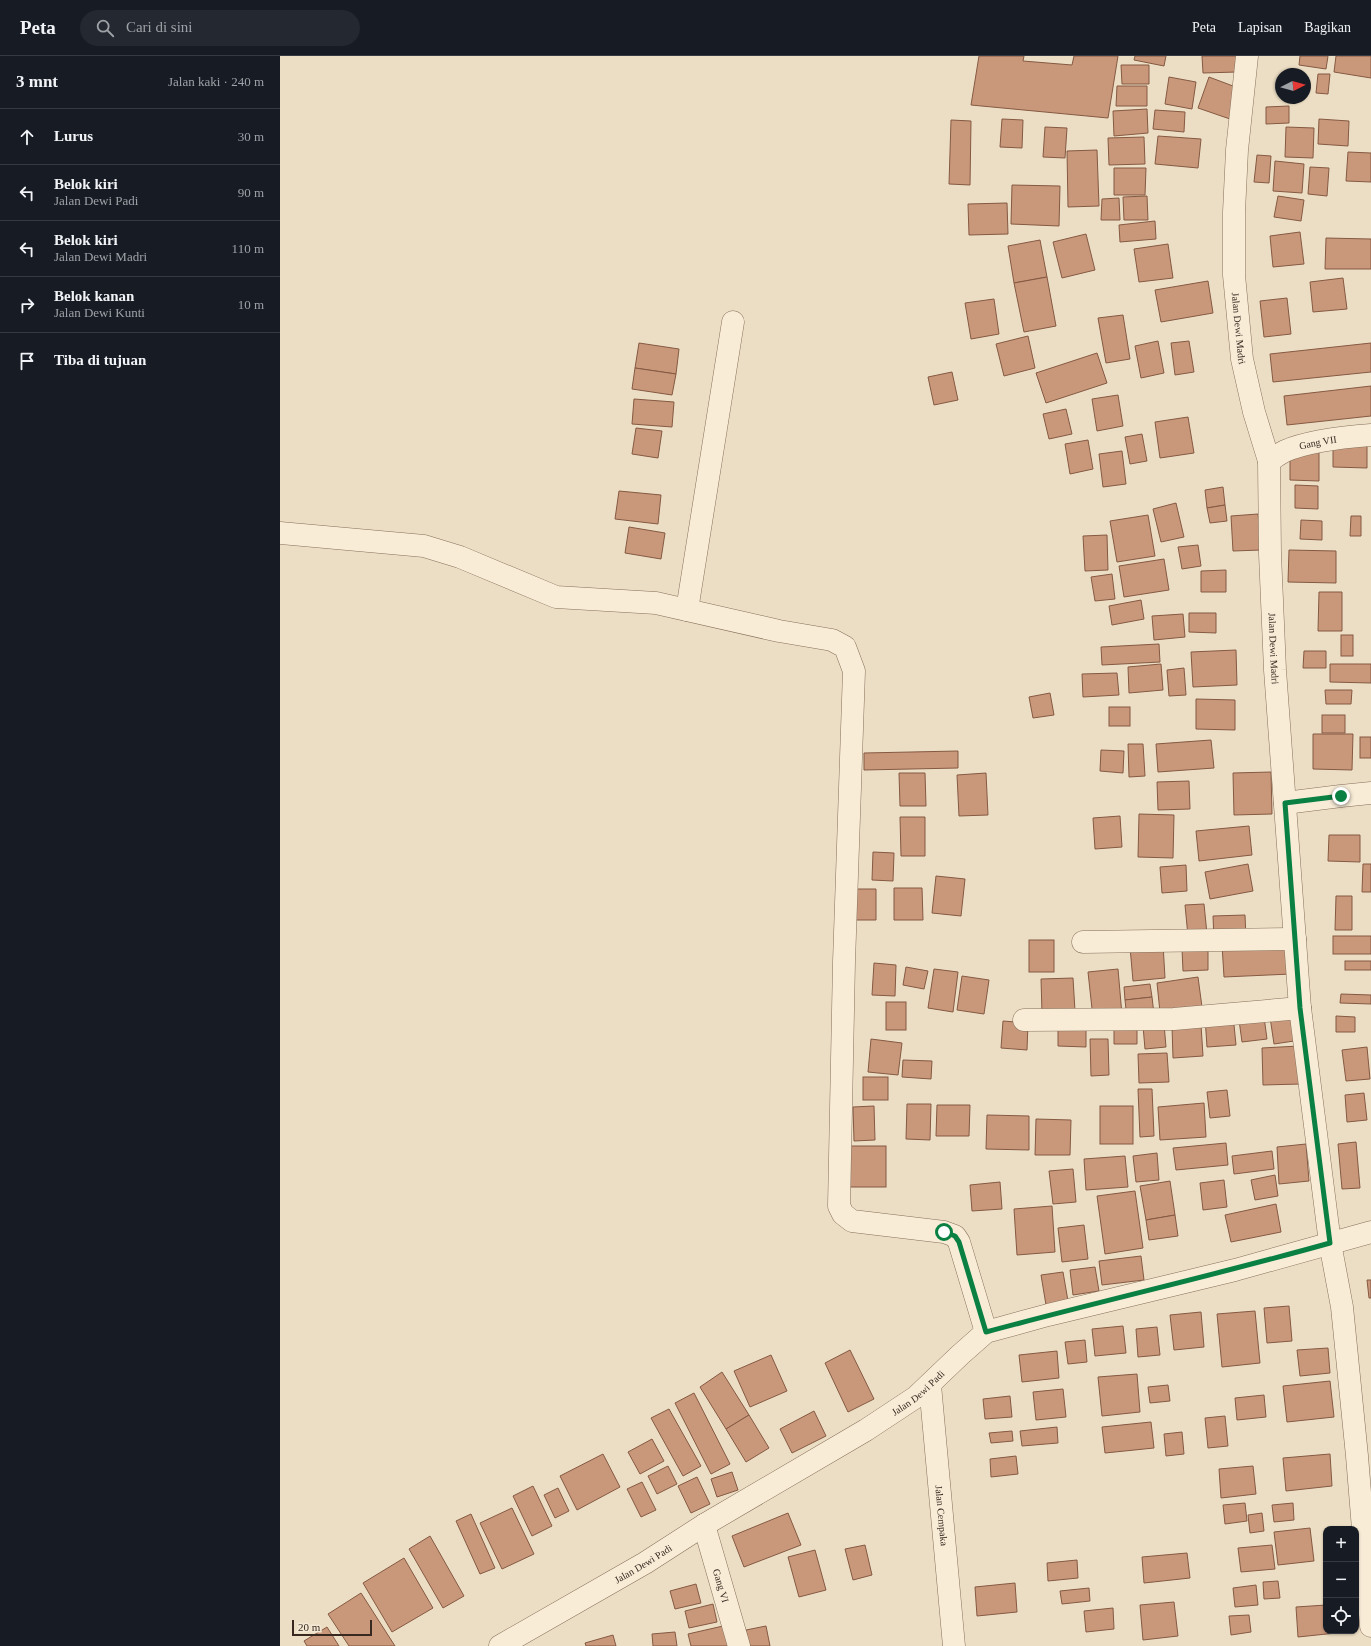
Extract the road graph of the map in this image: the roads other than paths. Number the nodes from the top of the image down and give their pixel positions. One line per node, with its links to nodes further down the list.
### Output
1 (1247, 56): 4 (street, Jalan Dewi Madri)
2 (733, 322): 6 (street)
3 (1371, 435): 4 (street, Gang VII)
4 (1269, 461): 8 (street, Jalan Dewi Madri)
5 (280, 533): 6 (street)
6 (687, 610): 15 (street)
7 (1371, 793): 8 (street)
8 (1285, 803): 9 (street, Jalan Dewi Madri)
9 (1295, 939): 10 (street); 11 (street, Jalan Dewi Madri)
10 (1083, 942)
11 (1300, 1008): 12 (street); 14 (street, Jalan Dewi Madri)
12 (1024, 1020)
13 (1371, 1232): 14 (street, Jalan Dewi Padi)
14 (1330, 1243): 15 (street, Jalan Dewi Padi); 18 (street, Jalan Dewi Madri)
15 (986, 1332): 16 (street, Jalan Dewi Padi)
16 (930, 1385): 17 (street, Jalan Dewi Padi); 21 (street, Jalan Cempaka)
17 (704, 1525): 19 (street, Jalan Dewi Padi); 20 (street, Gang VI)
18 (1371, 1626)
19 (503, 1645)
20 (739, 1646)
21 (954, 1646)

